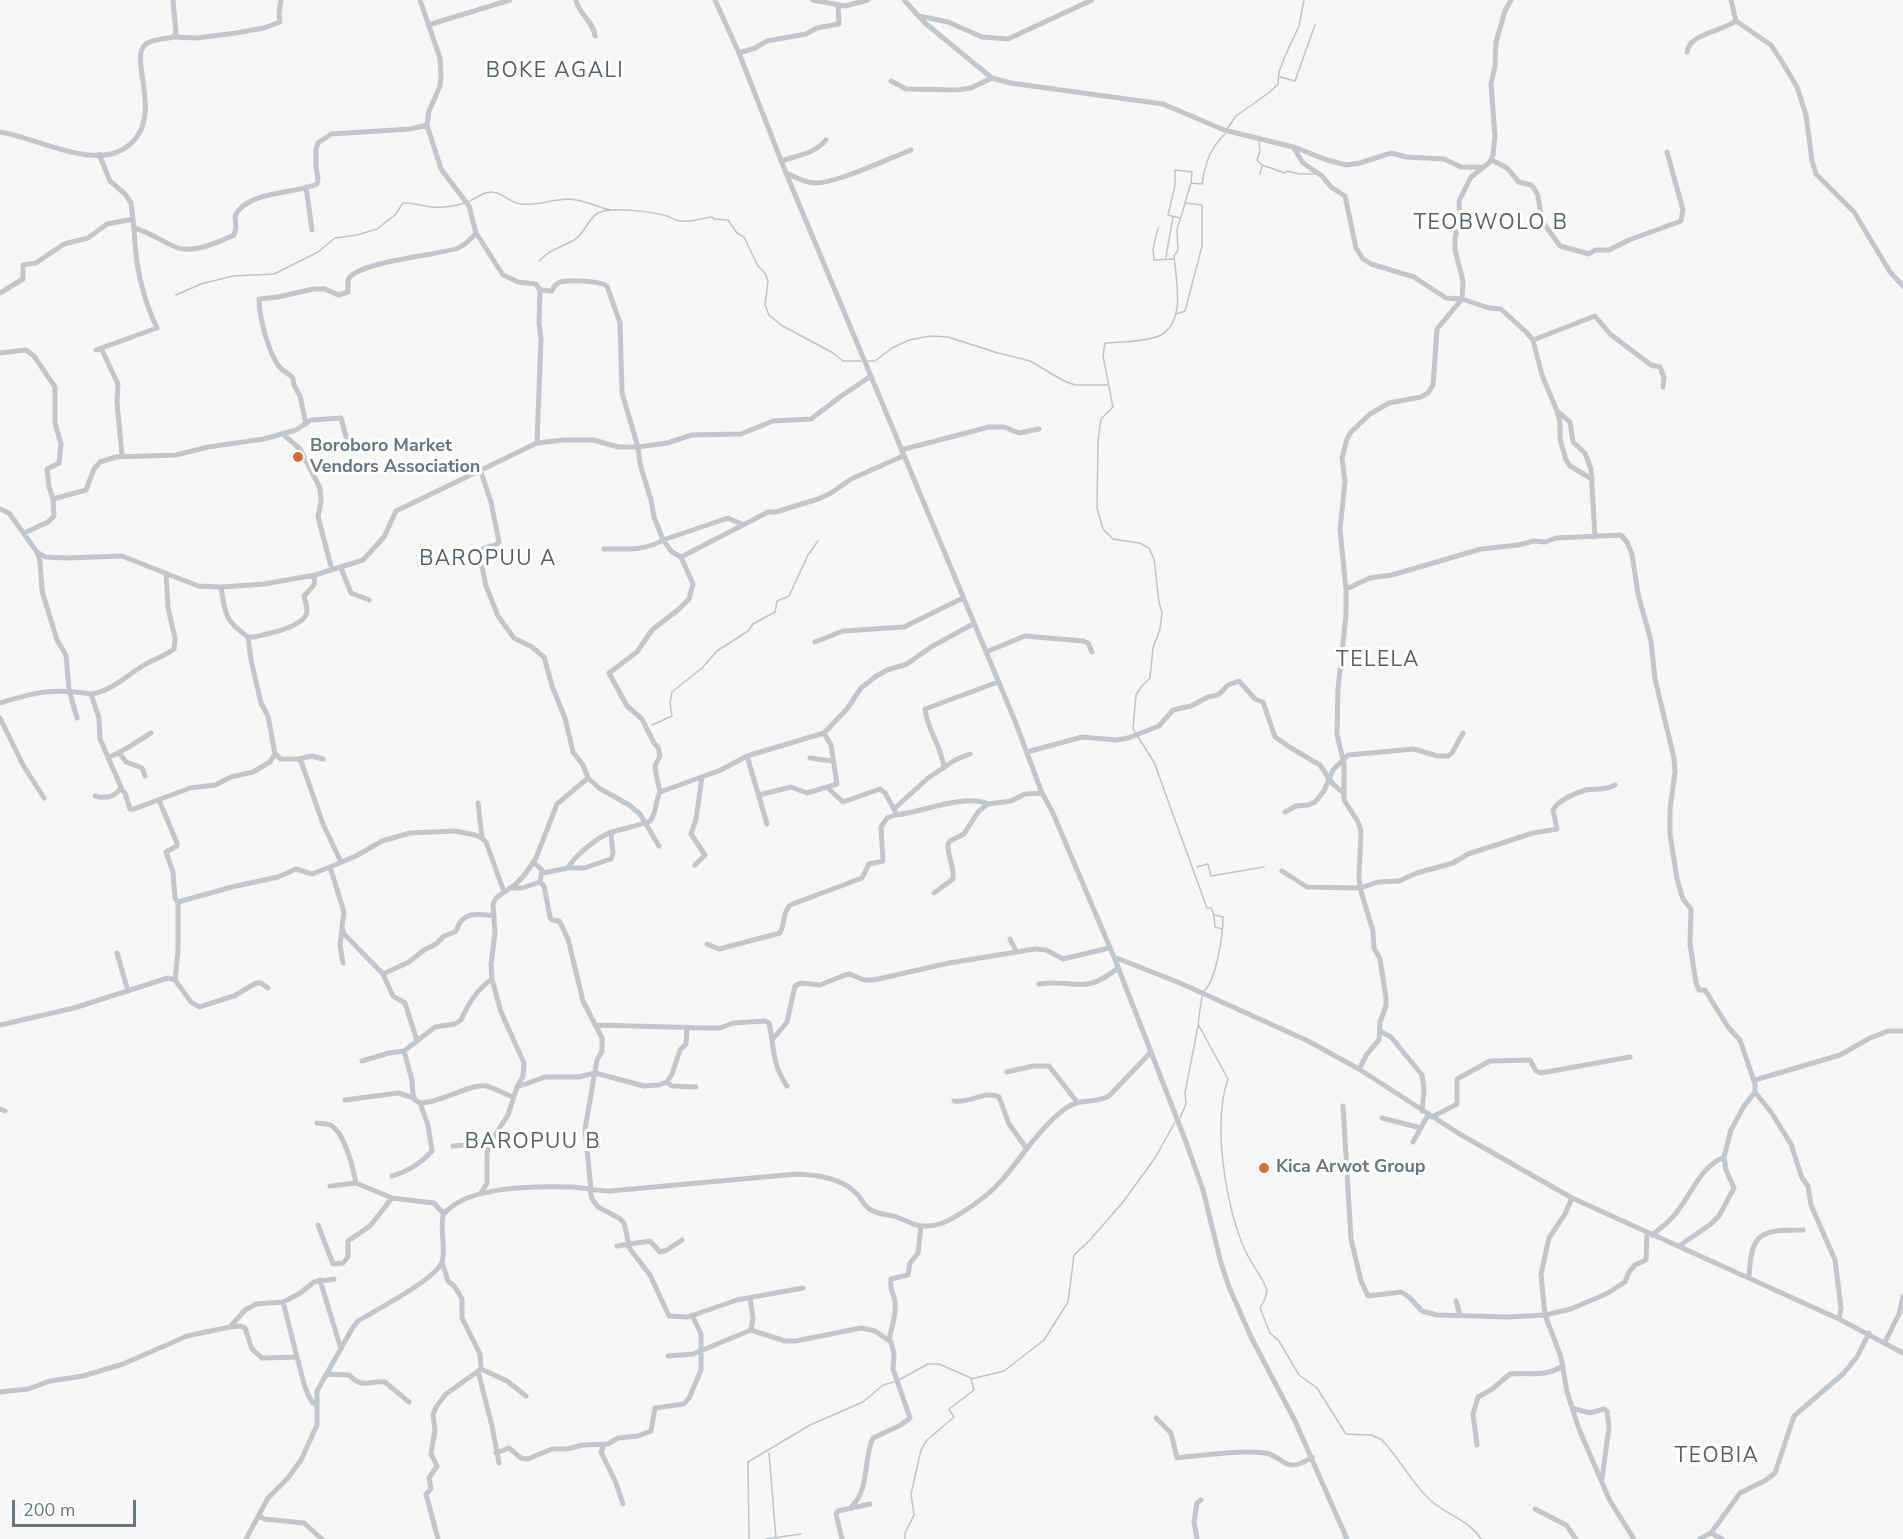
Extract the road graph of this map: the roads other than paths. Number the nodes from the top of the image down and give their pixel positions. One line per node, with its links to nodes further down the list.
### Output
1 (173, 0): 18 (street)
2 (281, 0): 18 (street)
3 (420, 0): 16 (street)
4 (510, 0): 16 (street)
5 (576, 0): 17 (street)
6 (715, 0): 20 (street)
7 (813, 0): 13 (street)
8 (868, 0): 13 (street)
9 (904, 0): 14 (street)
10 (1092, 0): 14 (street)
11 (1511, 0): 30 (street)
12 (1731, 0): 15 (street)
13 (838, 5): 20 (street)
14 (919, 16): 21 (street)
15 (1736, 21): 19 (street); 39 (street)
16 (428, 25): 23 (street)
17 (595, 36)
18 (173, 37): 29 (street)
19 (1687, 52)
20 (739, 53): 31 (street)
21 (992, 78): 22 (street); 26 (street)
22 (891, 81)
23 (427, 125): 34 (street); 38 (street)
24 (0, 132): 29 (street)
25 (826, 140): 31 (street)
26 (1293, 147): 32 (street); 42 (street)
27 (911, 150): 33 (street)
28 (1667, 152): 30 (street)
29 (99, 154): 35 (street)
30 (1491, 160): 32 (street)
31 (781, 161): 33 (street)
32 (1485, 166): 42 (street)
33 (786, 173): 45 (street)
34 (306, 187): 36 (street); 37 (street)
35 (133, 219): 36 (street); 41 (street)
36 (134, 228): 55 (street)
37 (312, 230)
38 (477, 233): 40 (street); 48 (street)
39 (1903, 286)
40 (540, 290): 51 (street); 53 (street)
41 (0, 293)
42 (1462, 299): 43 (street); 72 (street)
43 (1533, 340): 46 (street); 47 (street)
44 (0, 354): 58 (street)
45 (871, 376): 53 (street); 54 (street)
46 (1662, 387)
47 (1557, 411): 57 (street); 57 (street)
48 (306, 424): 50 (street); 52 (street)
49 (1039, 429): 54 (street)
50 (284, 435): 55 (street); 68 (street)
51 (537, 443): 53 (street); 56 (street)
52 (348, 444)
53 (638, 447): 63 (street)
54 (902, 453): 60 (street); 73 (street)
55 (122, 455): 58 (street)
56 (480, 470): 67 (street); 103 (street)
57 (1592, 479): 62 (street)
58 (52, 499): 61 (street)
59 (0, 509): 61 (street)
60 (743, 525): 63 (street); 66 (street)
61 (24, 533): 65 (street)
62 (1596, 537): 72 (street); 167 (street)
63 (663, 540): 64 (street); 66 (street)
64 (604, 549)
65 (37, 552): 69 (street); 81 (street)
66 (681, 557): 108 (street)
67 (341, 568): 68 (street); 74 (street)
68 (332, 570): 70 (street)
69 (166, 574): 71 (street); 82 (street)
70 (315, 575): 71 (street); 76 (street)
71 (221, 587): 76 (street)
72 (1346, 589): 98 (street)
73 (963, 598): 75 (street); 77 (street)
74 (369, 600)
75 (974, 624): 78 (street); 86 (street)
76 (248, 637): 91 (street)
77 (815, 642)
78 (986, 652): 79 (street); 80 (street)
79 (1092, 652)
80 (998, 682): 89 (street); 100 (street)
81 (69, 690): 82 (street); 83 (street); 85 (street)
82 (91, 694): 94 (street)
83 (0, 703)
84 (0, 718): 113 (street)
85 (77, 718)
86 (824, 733): 93 (street); 99 (street)
87 (1462, 733): 98 (street)
88 (151, 734): 90 (street)
89 (1027, 752): 104 (street); 109 (street)
90 (120, 754): 94 (street); 101 (street)
91 (275, 754): 96 (street); 114 (street)
92 (970, 754): 100 (street)
93 (747, 756): 102 (street); 111 (street)
94 (109, 757): 107 (street)
95 (810, 758): 99 (street)
96 (298, 759): 97 (street); 124 (street)
97 (323, 759)
98 (1343, 760): 104 (street); 110 (street)
99 (832, 761): 106 (street)
100 (944, 768): 117 (street)
101 (145, 776)
102 (702, 777): 108 (street); 126 (street)
103 (588, 778): 119 (street); 125 (street)
104 (1329, 778): 110 (street); 118 (street)
105 (1614, 785): 133 (street)
106 (828, 788): 111 (street); 117 (street)
107 (121, 789): 112 (street); 114 (street)
108 (660, 792): 119 (street)
109 (1042, 793): 116 (street); 141 (street)
110 (1343, 793): 133 (street)
111 (759, 795): 120 (street)
112 (95, 796)
113 (44, 798)
114 (159, 800): 136 (street)
115 (478, 803): 122 (street)
116 (988, 804): 117 (street); 135 (street)
117 (895, 812): 140 (street)
118 (1285, 813)
119 (646, 823): 121 (street); 123 (street)
120 (767, 824)
121 (613, 831): 128 (street); 128 (street)
122 (482, 838): 124 (street); 134 (street)
123 (659, 846)
124 (341, 862): 127 (street)
125 (533, 862): 130 (street); 132 (street)
126 (695, 865)
127 (330, 867): 136 (street); 138 (street)
128 (568, 868): 130 (street)
129 (1282, 871): 133 (street)
130 (543, 873): 131 (street)
131 (540, 882): 132 (street); 154 (street)
132 (510, 888): 134 (street)
133 (1360, 888): 156 (street)
134 (504, 892): 137 (street)
135 (934, 893)
136 (178, 902): 149 (street)
137 (492, 915): 147 (street); 148 (street)
138 (342, 926): 145 (street); 147 (street)
139 (1010, 939): 142 (street)
140 (706, 944)
141 (1109, 948): 142 (street); 144 (street)
142 (1016, 951): 158 (street)
143 (117, 952): 152 (street)
144 (1114, 957): 146 (street); 164 (street)
145 (343, 963)
146 (1118, 968): 150 (street); 161 (street)
147 (383, 974): 159 (street)
148 (492, 979): 159 (street); 170 (street)
149 (175, 980): 151 (street); 152 (street)
150 (1039, 984)
151 (268, 988)
152 (128, 991): 153 (street)
153 (0, 1025)
154 (595, 1025): 155 (street); 166 (street)
155 (687, 1027): 158 (street); 168 (street)
156 (1380, 1031): 164 (street); 180 (street)
157 (1903, 1031): 167 (street)
158 (773, 1039): 169 (street)
159 (417, 1041): 160 (street)
160 (404, 1051): 163 (street); 174 (street)
161 (1151, 1052): 177 (street); 240 (street)
162 (1630, 1057): 180 (street)
163 (362, 1061)
164 (1359, 1069): 180 (street)
165 (1007, 1072): 177 (street)
166 (595, 1073): 168 (street); 170 (street); 192 (street)
167 (1755, 1080): 172 (street)
168 (667, 1082): 171 (street)
169 (787, 1086)
170 (517, 1087): 173 (street)
171 (696, 1087)
172 (1755, 1092): 188 (street); 217 (street)
173 (513, 1097): 178 (street); 185 (street)
174 (414, 1098): 175 (street); 178 (street)
175 (345, 1100)
176 (954, 1101): 187 (street)
177 (1077, 1102): 187 (street)
178 (420, 1103): 189 (street)
179 (1343, 1106): 216 (street)
180 (1427, 1114): 183 (street); 195 (street)
181 (1382, 1118): 183 (street)
182 (317, 1123): 190 (street)
183 (1421, 1128): 184 (street)
184 (1413, 1142)
185 (490, 1143): 186 (street); 193 (street)
186 (453, 1146)
187 (1027, 1149): 198 (street)
188 (1724, 1157): 200 (street); 204 (street)
189 (392, 1176)
190 (356, 1183): 191 (street); 194 (street)
191 (330, 1186)
192 (590, 1190): 193 (street); 198 (street); 202 (street)
193 (480, 1194): 196 (street)
194 (392, 1198): 196 (street); 197 (street)
195 (1572, 1198): 200 (street); 214 (street)
196 (445, 1211): 205 (street)
197 (318, 1225)
198 (921, 1226): 221 (street)
199 (1803, 1230): 206 (street)
200 (1649, 1234): 204 (street); 214 (street)
201 (682, 1240): 202 (street)
202 (629, 1245): 203 (street); 215 (street)
203 (617, 1246)
204 (1679, 1246): 206 (street)
205 (442, 1262): 223 (street); 229 (street)
206 (1749, 1278): 217 (street)
207 (334, 1279): 208 (street)
208 (320, 1280): 213 (street); 223 (street)
209 (803, 1288): 211 (street)
210 (1903, 1296): 222 (street)
211 (750, 1298): 215 (street); 219 (street)
212 (1456, 1301): 216 (street)
213 (283, 1302): 218 (street); 227 (street)
214 (1545, 1314): 216 (street); 228 (street)
215 (692, 1315): 224 (street)
216 (1460, 1315)
217 (1839, 1319): 220 (street)
218 (230, 1327): 227 (street); 231 (street)
219 (751, 1330): 221 (street); 224 (street)
220 (1869, 1334): 222 (street); 249 (street)
221 (889, 1340): 246 (street)
222 (1885, 1342): 225 (street)
223 (341, 1349): 230 (street)
224 (702, 1351): 226 (street); 237 (street)
225 (1903, 1353)
226 (668, 1356)
227 (297, 1357): 234 (street)
228 (1563, 1366): 235 (street); 238 (street)
229 (479, 1370): 232 (street); 239 (street); 252 (street)
230 (327, 1374): 233 (street); 234 (street)
231 (0, 1392)
232 (526, 1396)
233 (409, 1402)
234 (316, 1404): 248 (street)
235 (1572, 1408): 242 (street); 242 (street)
236 (1156, 1418): 240 (street)
237 (604, 1444): 239 (street); 244 (street)
238 (1477, 1445)
239 (496, 1453): 241 (street)
240 (1311, 1457): 255 (street)
241 (499, 1463)
242 (1602, 1481): 257 (street)
243 (1201, 1500): 254 (street)
244 (623, 1504)
245 (870, 1504): 246 (street)
246 (851, 1507): 253 (street)
247 (1535, 1509): 256 (street)
248 (258, 1516): 250 (street); 251 (street)
249 (1711, 1533): 258 (street); 259 (street)
250 (246, 1539)
251 (322, 1539)
252 (438, 1539)
253 (842, 1539)
254 (1197, 1539)
255 (1347, 1539)
256 (1576, 1539)
257 (1634, 1539)
258 (1700, 1539)
259 (1722, 1539)

